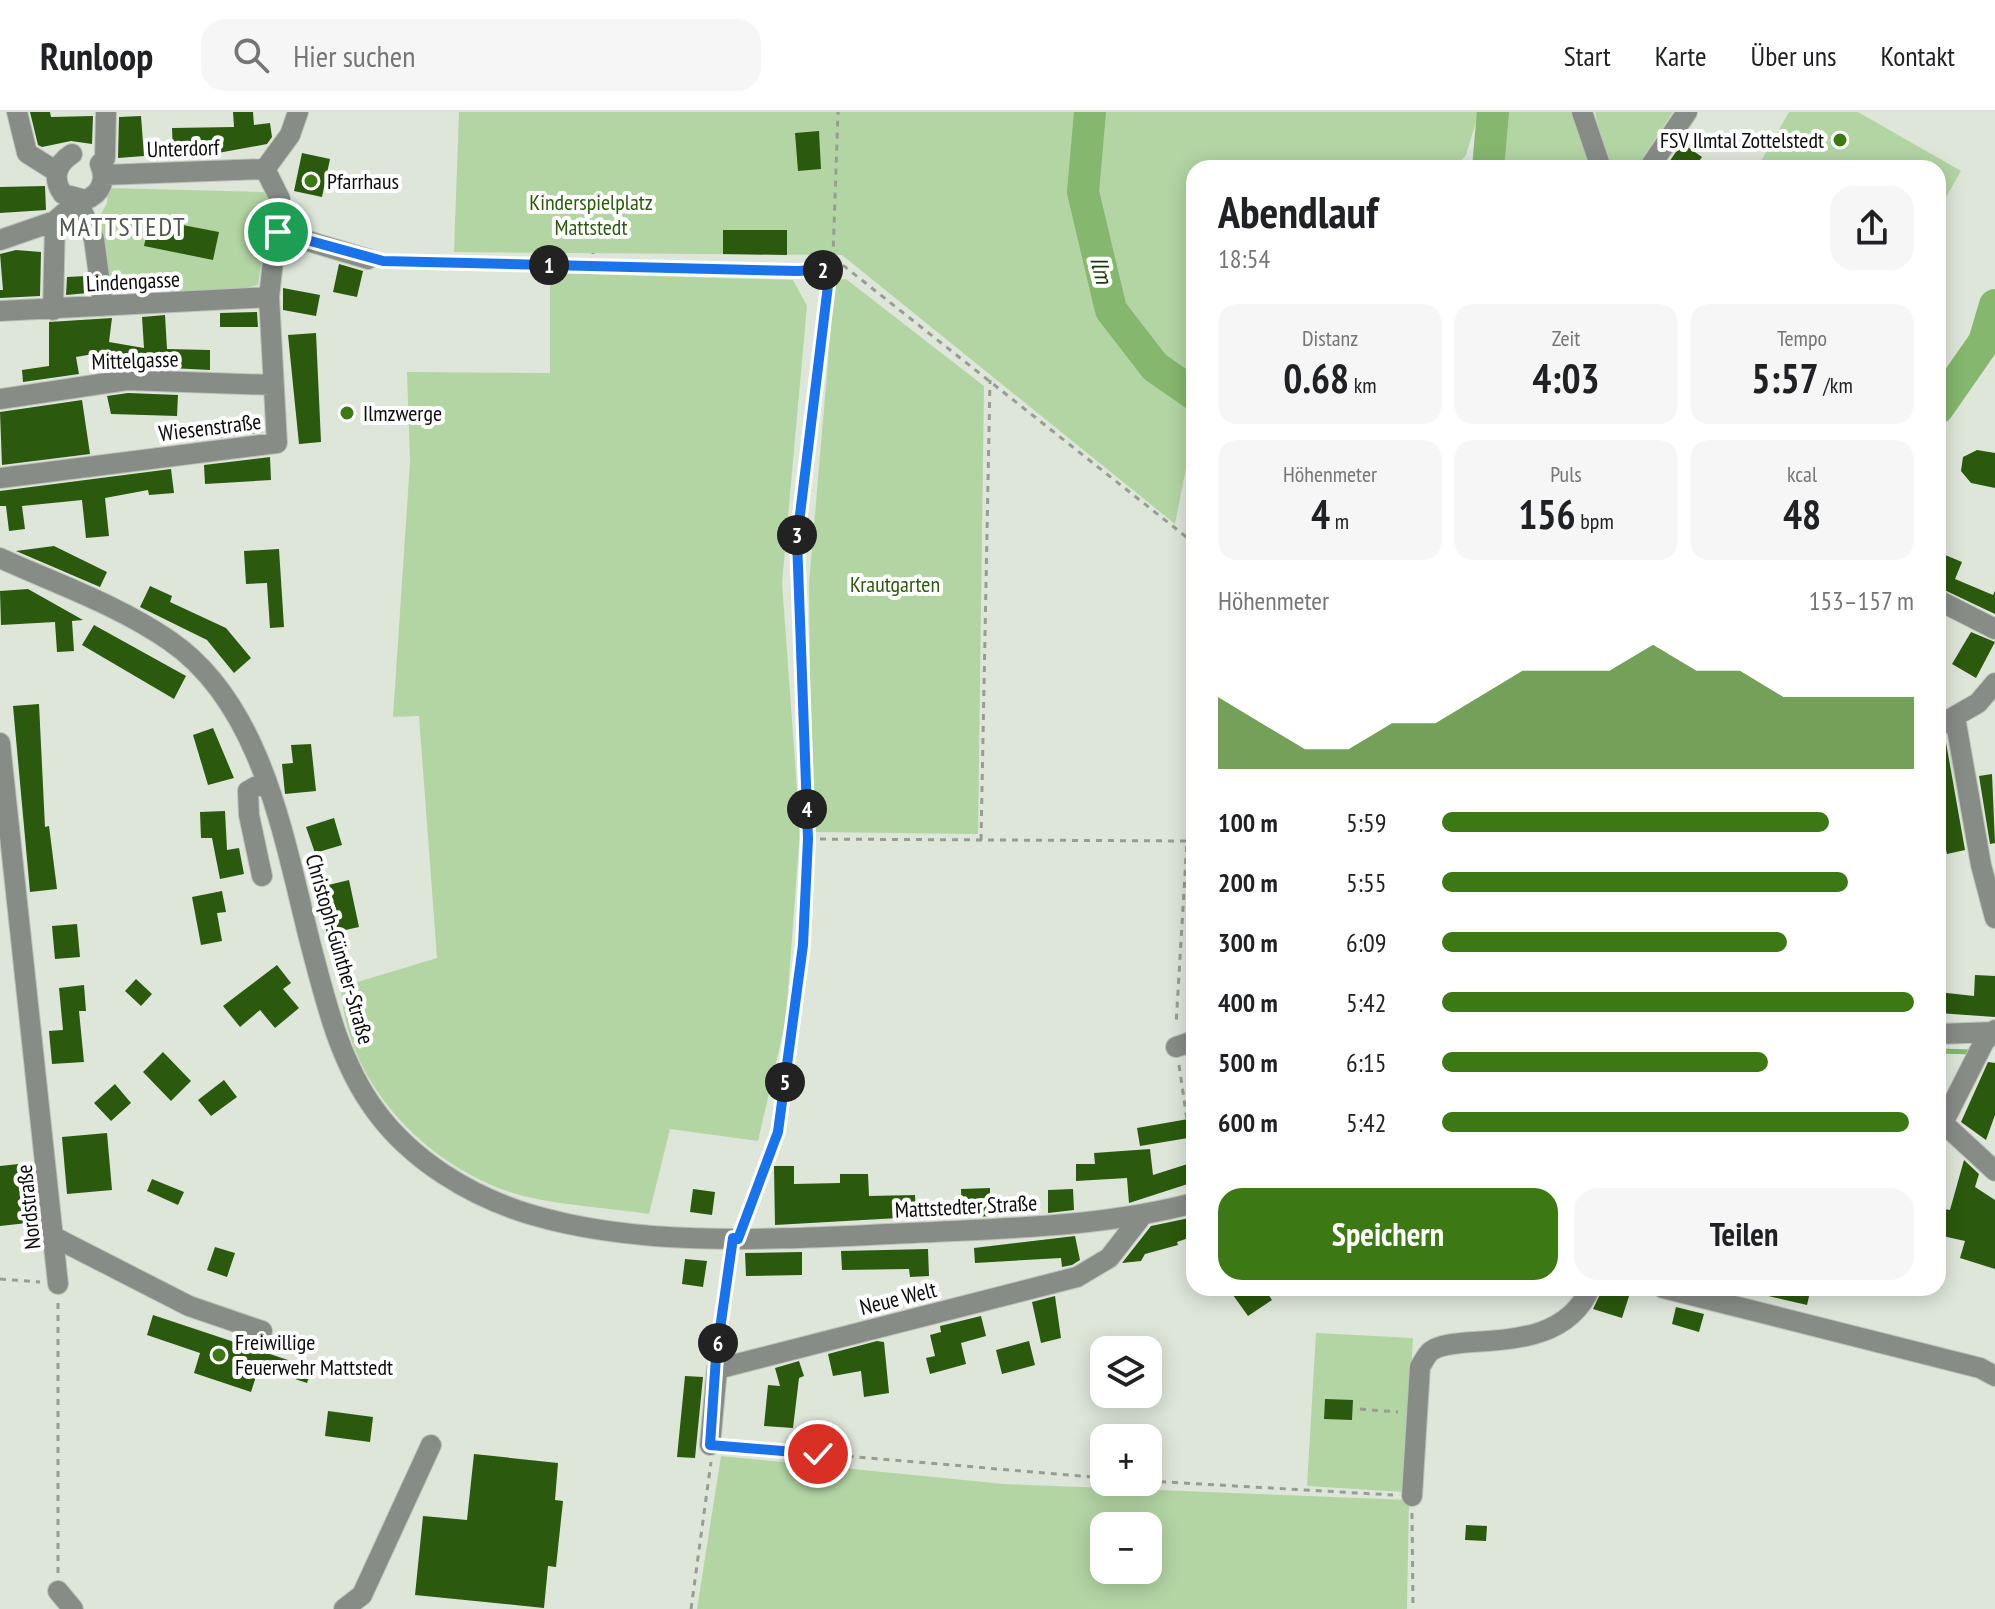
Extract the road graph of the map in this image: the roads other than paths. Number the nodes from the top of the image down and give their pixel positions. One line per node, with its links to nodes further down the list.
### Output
1 (17, 112): 11 (street)
2 (106, 112): 10 (street)
3 (298, 112): 9 (street)
4 (1582, 112): 7 (street)
5 (1687, 112): 8 (street)
6 (72, 154): 11 (street)
7 (1598, 160)
8 (1654, 160)
9 (265, 169): 10 (street, Unterdorf); 14 (street, Wiesenstraße)
10 (102, 170): 12 (street)
11 (57, 172): 12 (street)
12 (78, 201): 13 (street); 18 (street)
13 (55, 221): 15 (street); 19 (street)
14 (278, 232): 16 (street); 17 (street, Wiesenstraße)
15 (0, 240)
16 (368, 259)
17 (269, 297): 18 (street, Lindengasse); 21 (street, Wiesenstraße)
18 (103, 306): 19 (street, Lindengasse)
19 (53, 310): 20 (street, Lindengasse)
20 (0, 311)
21 (273, 385): 22 (street, Mittelgasse); 23 (street, Wiesenstraße)
22 (0, 399)
23 (0, 478)
24 (0, 558): 30 (street, Christoph-Günther-Straße)
25 (1946, 604): 26 (street)
26 (1995, 629)
27 (1995, 683): 28 (street)
28 (1947, 722): 33 (street)
29 (0, 743): 31 (street, Nordstraße)
30 (264, 782): 32 (street); 42 (street, Christoph-Günther-Straße)
31 (2, 792): 41 (street, Nordstraße)
32 (262, 876)
33 (1995, 918)
34 (1946, 1035): 35 (street)
35 (1988, 1039): 36 (street)
36 (1946, 1112)
37 (1946, 1127): 38 (street)
38 (1995, 1171)
39 (1186, 1205): 40 (street, Mattstedter Straße)
40 (1141, 1217): 42 (street, Mattstedter Straße); 49 (street, Neue Welt)
41 (56, 1238): 43 (street, Nordstraße); 46 (street)
42 (735, 1238)
43 (58, 1284)
44 (1584, 1296): 50 (street)
45 (1695, 1296): 47 (street)
46 (262, 1331)
47 (1995, 1376)
48 (431, 1445): 53 (street)
49 (710, 1445)
50 (1412, 1496)
51 (58, 1591): 52 (street)
52 (73, 1609)
53 (344, 1609)

